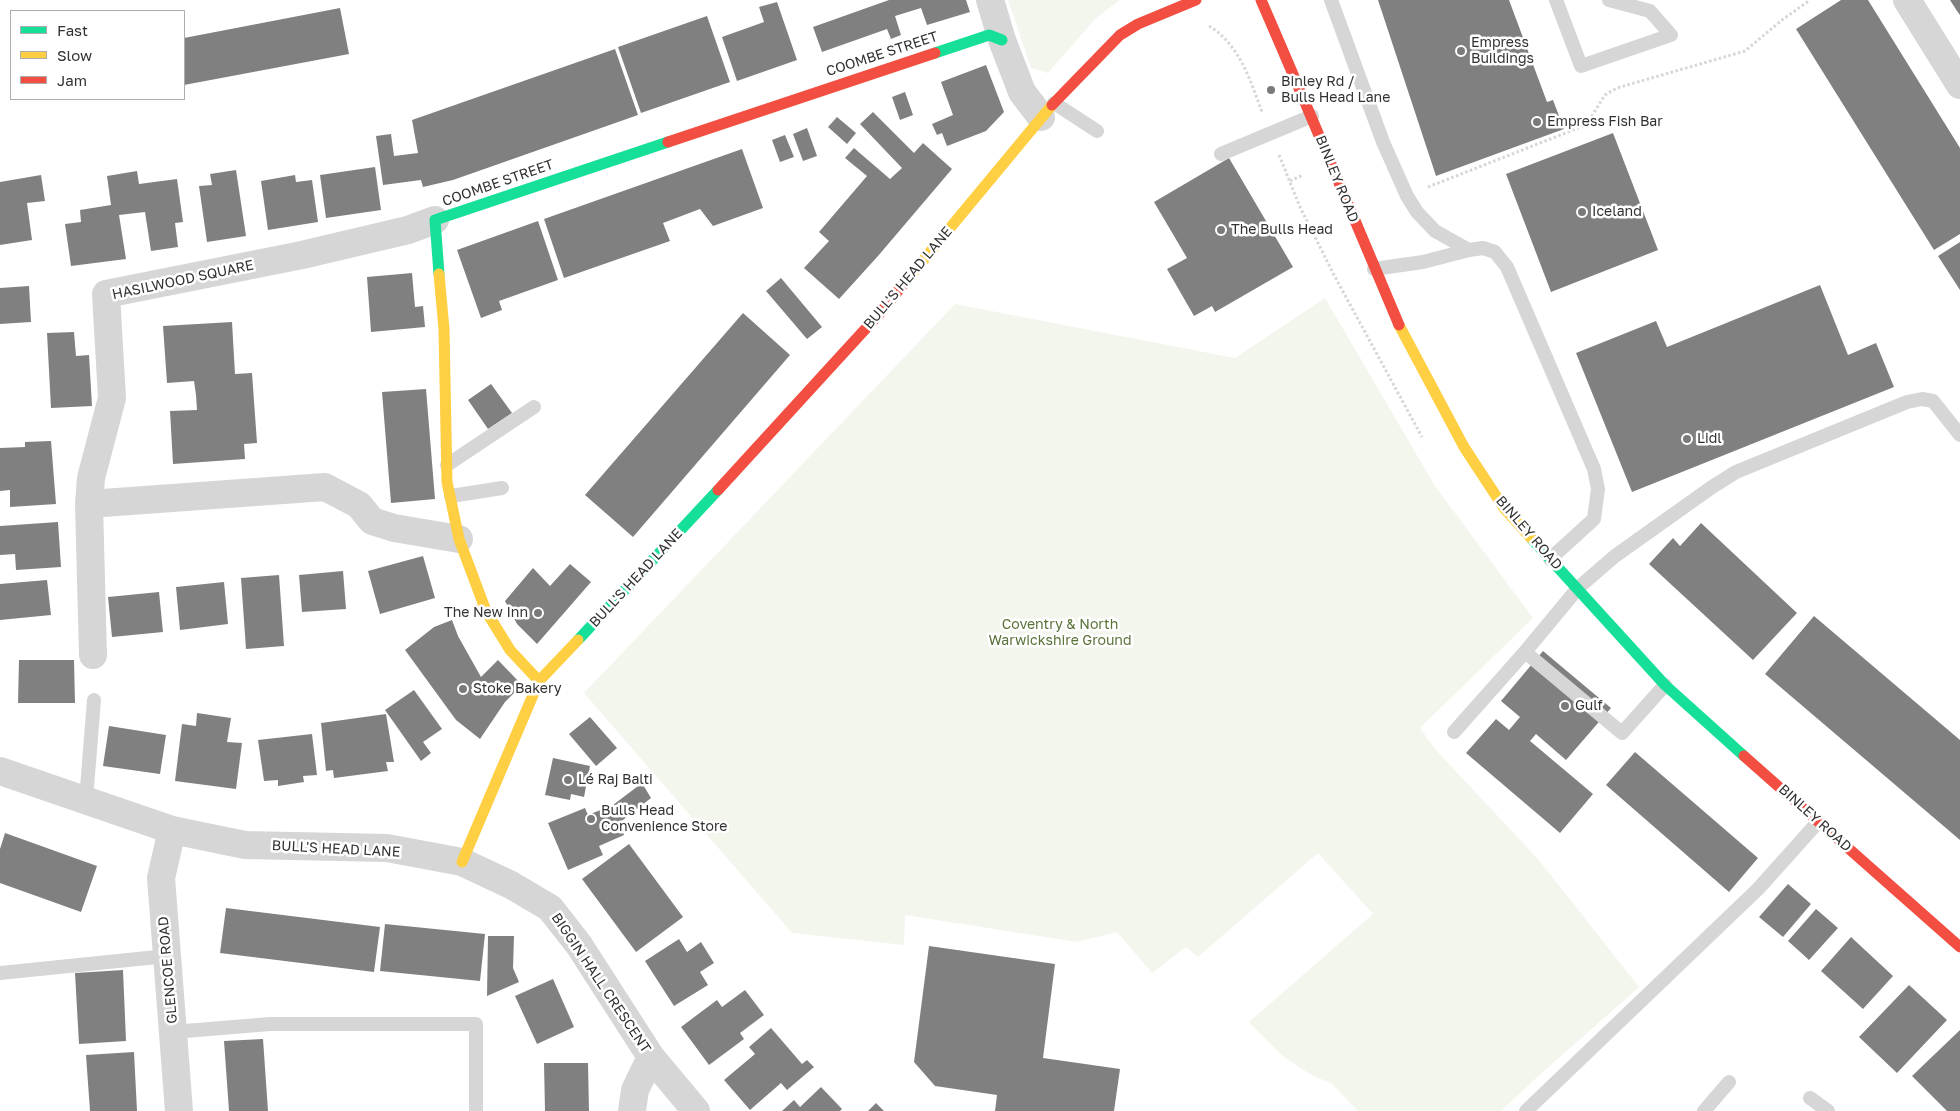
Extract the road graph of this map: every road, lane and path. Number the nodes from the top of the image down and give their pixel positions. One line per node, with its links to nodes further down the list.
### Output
1 (990, 0): 9 (street)
2 (1196, 0): 11 (street, BULL'S HEAD LANE)
3 (1261, 0): 12 (street, BINLEY ROAD)
4 (1331, 0): 15 (lane)
5 (1556, 0): 6 (lane)
6 (1609, 0)
7 (1810, 0): 15 (path)
8 (1907, 0): 10 (street)
9 (1002, 40): 11 (street); 16 (street, COOMBE STREET)
10 (1960, 85)
11 (1048, 110): 13 (lane); 30 (street, BULL'S HEAD LANE)
12 (1312, 116): 14 (lane); 18 (street, BINLEY ROAD)
13 (1097, 131)
14 (1220, 154)
15 (1407, 196): 17 (lane)
16 (435, 220): 21 (street, COOMBE STREET); 24 (street, HASILWOOD SQUARE)
17 (1469, 250): 18 (lane); 26 (lane)
18 (1374, 269): 26 (street, BINLEY ROAD)
19 (534, 407): 21 (lane)
20 (1960, 435): 27 (lane)
21 (447, 465): 23 (street, COOMBE STREET)
22 (502, 488): 23 (lane)
23 (450, 496): 25 (street, COOMBE STREET)
24 (89, 504): 25 (street); 29 (street, HASILWOOD SQUARE)
25 (459, 539): 30 (street, COOMBE STREET)
26 (1550, 559): 27 (street, BINLEY ROAD)
27 (1578, 588): 28 (lane); 31 (street, BINLEY ROAD)
28 (1525, 652): 31 (lane); 33 (lane)
29 (93, 655)
30 (539, 681): 38 (street, BULL'S HEAD LANE)
31 (1665, 685): 36 (street, BINLEY ROAD)
32 (94, 700): 35 (lane)
33 (1454, 732)
34 (0, 771): 35 (street, BULL'S HEAD LANE)
35 (86, 800): 37 (street, BULL'S HEAD LANE)
36 (1818, 821): 39 (street, BINLEY ROAD); 50 (lane)
37 (172, 830): 38 (street, BULL'S HEAD LANE); 40 (street, GLENCOE ROAD)
38 (462, 862): 43 (street, BIGGIN HALL CRESCENT)
39 (1960, 947)
40 (167, 956): 41 (lane); 42 (street, GLENCOE ROAD)
41 (0, 973)
42 (173, 1032): 46 (street, GLENCOE ROAD); 47 (lane)
43 (651, 1057): 48 (street); 49 (street, BIGGIN HALL CRESCENT)
44 (1730, 1082): 51 (lane)
45 (1810, 1098): 52 (lane)
46 (179, 1111)
47 (476, 1111)
48 (632, 1111)
49 (696, 1111)
50 (1526, 1111)
51 (1704, 1111)
52 (1828, 1111)

